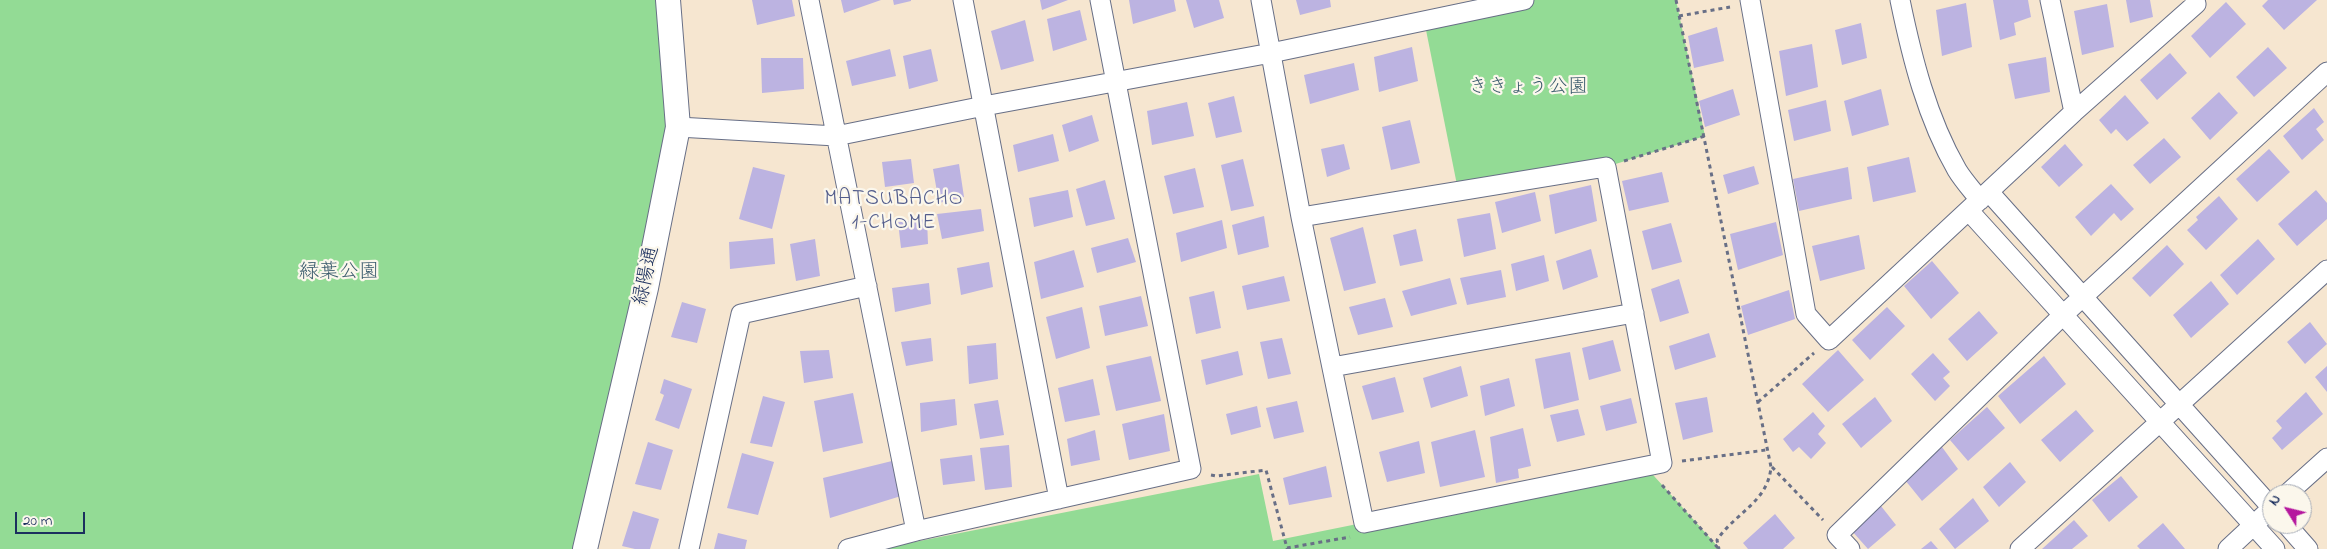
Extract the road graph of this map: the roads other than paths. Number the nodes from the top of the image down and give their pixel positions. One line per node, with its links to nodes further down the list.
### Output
1 (668, 0): 16 (street, 緑陽通)
2 (809, 0): 17 (street)
3 (962, 0): 14 (street)
4 (1100, 0): 13 (street)
5 (1261, 0): 11 (street)
6 (1524, 0): 11 (street)
7 (1900, 0): 18 (street)
8 (2050, 0): 15 (street)
9 (2195, 0): 15 (street)
10 (1755, 1): 18 (street)
11 (1271, 53): 13 (street); 19 (street)
12 (2327, 72): 22 (street)
13 (1117, 83): 14 (street); 30 (street)
14 (984, 106): 17 (street); 30 (street)
15 (2074, 112): 18 (street)
16 (678, 127): 17 (street); 34 (street, 緑陽通)
17 (836, 136): 21 (street)
18 (1979, 201): 22 (street); 24 (street)
19 (1301, 217): 23 (street); 25 (street)
20 (2327, 270): 26 (street)
21 (868, 286): 32 (street); 35 (street)
22 (2082, 298): 24 (street); 26 (street)
23 (1634, 314): 25 (street); 25 (street)
24 (2063, 315): 27 (street); 37 (street)
25 (1332, 367)
26 (2179, 405): 27 (street); 31 (street)
27 (2160, 422): 31 (street); 38 (street)
28 (2327, 458): 29 (street)
29 (2298, 484)
30 (1059, 499): 32 (street)
31 (2253, 525): 39 (street); 40 (street)
32 (916, 531): 36 (street)
33 (2295, 534): 41 (street)
34 (585, 549)
35 (689, 549)
36 (848, 549)
37 (1850, 549)
38 (2020, 549)
39 (2228, 549)
40 (2275, 549)
41 (2308, 549)

